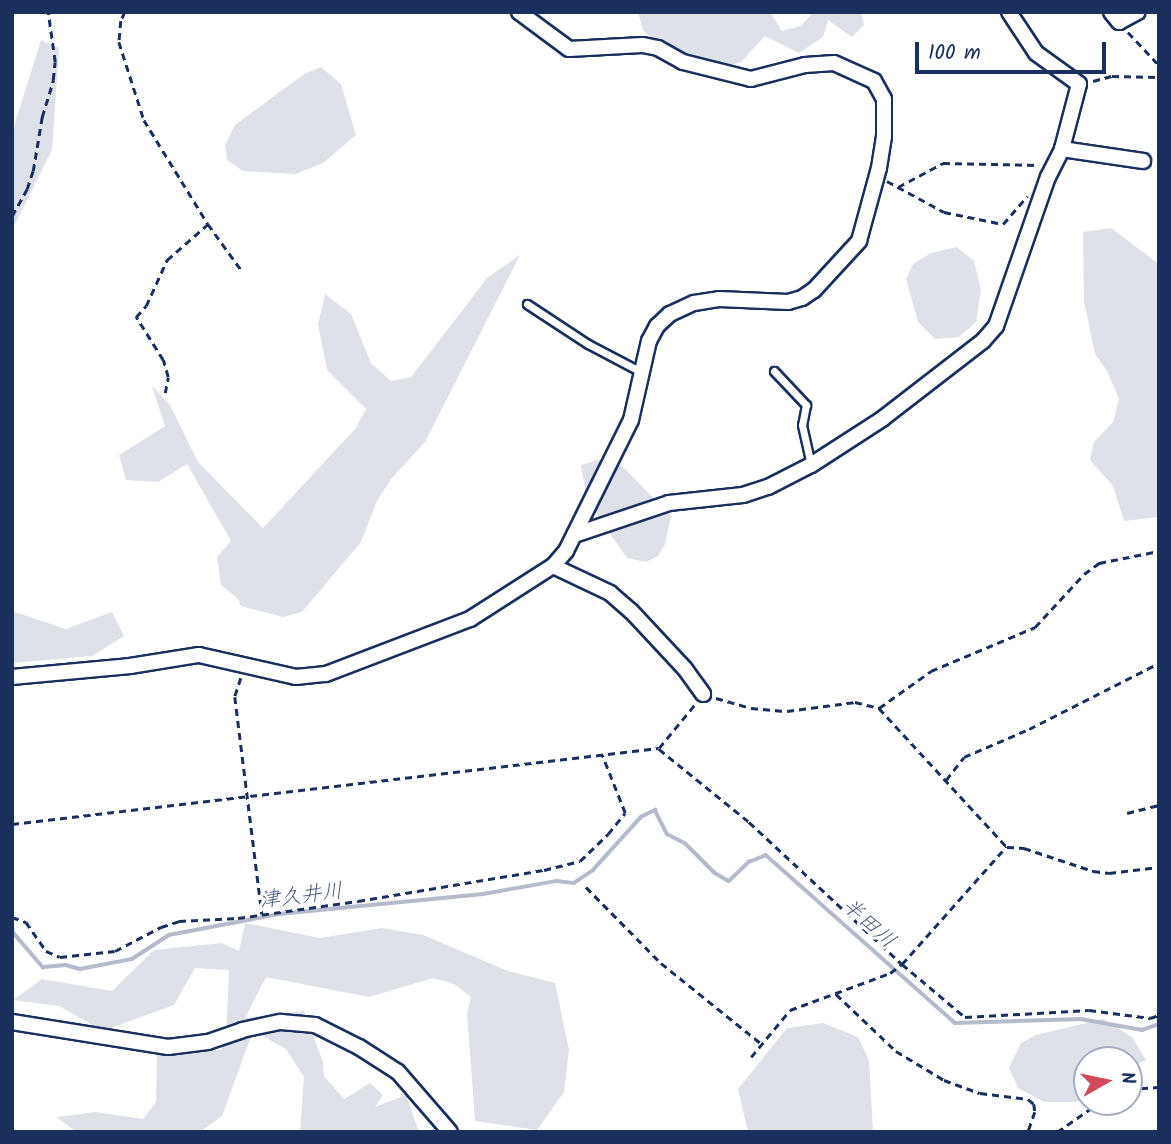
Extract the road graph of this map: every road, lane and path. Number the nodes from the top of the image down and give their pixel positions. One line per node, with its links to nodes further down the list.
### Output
1 (48, 12): 16 (path)
2 (125, 12): 17 (path)
3 (519, 12): 13 (street)
4 (1009, 12): 9 (street)
5 (1138, 12): 6 (street)
6 (1115, 17): 7 (path)
7 (1159, 65)
8 (1159, 77): 9 (path)
9 (1079, 83): 10 (street)
10 (1062, 149): 11 (street); 12 (street)
11 (1143, 161)
12 (1053, 166): 14 (path); 15 (street)
13 (877, 176): 14 (path); 21 (street)
14 (898, 187): 15 (path)
15 (1040, 198): 23 (street)
16 (12, 216)
17 (208, 224): 18 (path); 22 (path)
18 (242, 271)
19 (527, 303): 21 (lane)
20 (774, 371): 23 (lane)
21 (643, 373): 24 (street)
22 (165, 393)
23 (811, 465): 24 (street)
24 (574, 536): 26 (street)
25 (1159, 551): 31 (path)
26 (553, 566): 28 (street); 30 (street)
27 (1159, 663): 34 (path)
28 (245, 666): 29 (street); 35 (path)
29 (12, 677)
30 (703, 694): 31 (path); 32 (path)
31 (879, 708): 34 (path)
32 (659, 748): 33 (path); 44 (path)
33 (602, 755): 35 (path); 42 (path)
34 (946, 780): 39 (path)
35 (247, 798): 38 (path); 42 (path)
36 (1159, 805): 37 (path)
37 (1127, 813)
38 (12, 824)
39 (1007, 847): 40 (path); 44 (path)
40 (1159, 867)
41 (586, 887): 48 (path)
42 (262, 914): 43 (path)
43 (12, 917)
44 (902, 964): 45 (path); 46 (path)
45 (836, 994): 48 (path); 52 (path)
46 (1159, 1015)
47 (12, 1022): 51 (street)
48 (763, 1045): 49 (path)
49 (751, 1057)
50 (1080, 1116): 53 (path)
51 (450, 1132)
52 (1028, 1132)
53 (1057, 1132)

